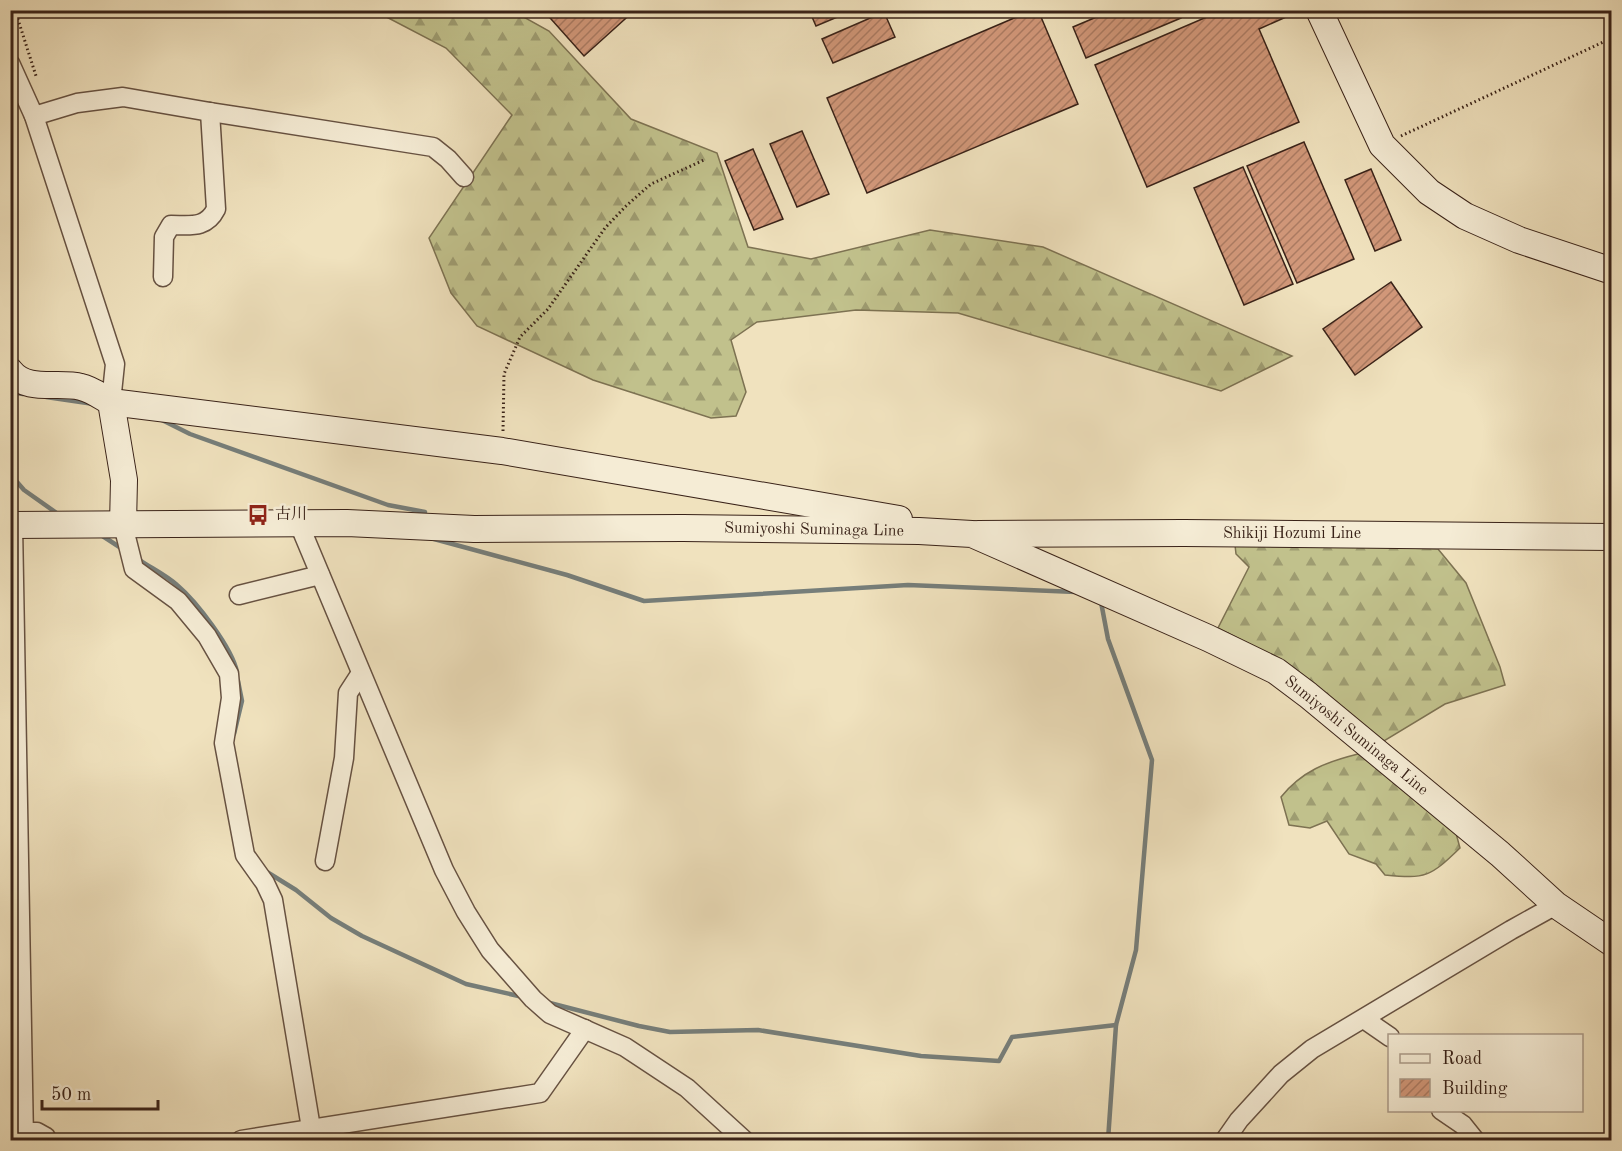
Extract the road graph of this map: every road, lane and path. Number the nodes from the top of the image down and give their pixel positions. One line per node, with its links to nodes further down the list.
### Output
1 (15, 10): 5 (path)
2 (1319, 10): 8 (main road)
3 (1611, 38): 8 (path)
4 (10, 63): 7 (street)
5 (37, 80)
6 (210, 112): 7 (street); 10 (street); 12 (street)
7 (34, 116): 14 (street)
8 (1382, 145): 11 (main road)
9 (705, 160): 15 (path)
10 (464, 177)
11 (1611, 271)
12 (163, 277)
13 (10, 371): 14 (main road)
14 (111, 402): 15 (main road); 18 (main road)
15 (502, 451): 19 (main road)
16 (299, 524): 18 (main road, Sumiyoshi Suminaga Line); 19 (main road, Sumiyoshi Suminaga Line); 22 (street)
17 (12, 525): 18 (main road); 33 (street)
18 (123, 525): 32 (street)
19 (919, 531): 20 (main road, Sumiyoshi Suminaga Line)
20 (972, 534): 21 (main road, Shikiji Hozumi Line); 26 (main road, Sumiyoshi Suminaga Line)
21 (1611, 537)
22 (320, 575): 23 (street); 24 (street)
23 (239, 595)
24 (361, 673): 25 (street); 29 (street)
25 (325, 861)
26 (1556, 905): 27 (main road, Sumiyoshi Suminaga Line); 28 (street)
27 (1611, 943)
28 (1364, 1019): 30 (street); 37 (street)
29 (585, 1029): 32 (street); 36 (street)
30 (1388, 1036)
31 (1444, 1112): 38 (street)
32 (312, 1135): 35 (street)
33 (24, 1136): 34 (street)
34 (47, 1140)
35 (241, 1140)
36 (744, 1140)
37 (1225, 1140)
38 (1475, 1140)

